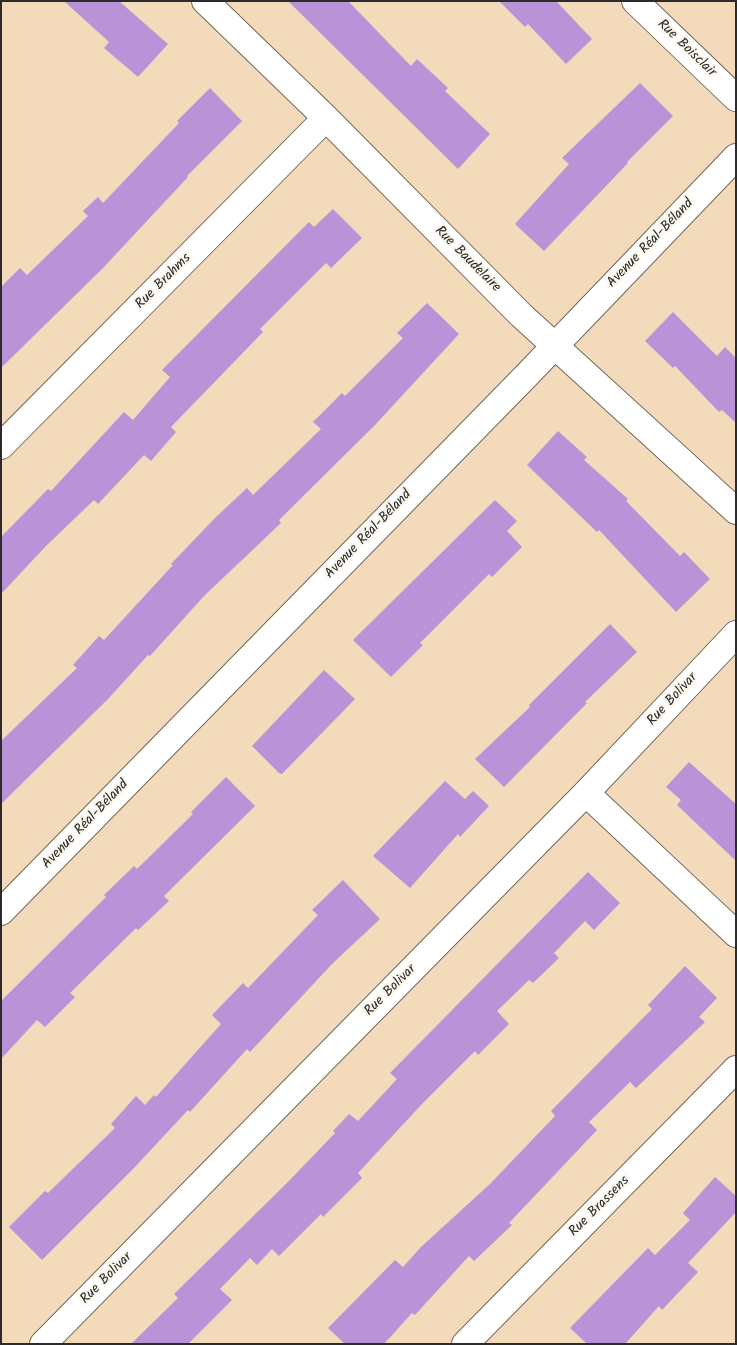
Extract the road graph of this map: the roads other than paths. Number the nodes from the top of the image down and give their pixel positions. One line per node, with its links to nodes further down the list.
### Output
1 (206, 1): 4 (street, Rue Baudelaire)
2 (636, 1): 3 (street, Rue Boisclair)
3 (736, 98)
4 (326, 118): 6 (street, Rue Baudelaire); 7 (street, Rue Brahms)
5 (736, 156): 6 (street, Avenue Réal-Béland)
6 (555, 344): 8 (street, Rue Baudelaire); 11 (street, Avenue Réal-Béland)
7 (1, 446)
8 (736, 511)
9 (736, 634): 10 (street, Rue Bolivar)
10 (586, 793): 12 (street); 14 (street, Rue Bolivar)
11 (1, 912)
12 (736, 934)
13 (736, 1069): 15 (street, Rue Brassens)
14 (43, 1344)
15 (465, 1344)

